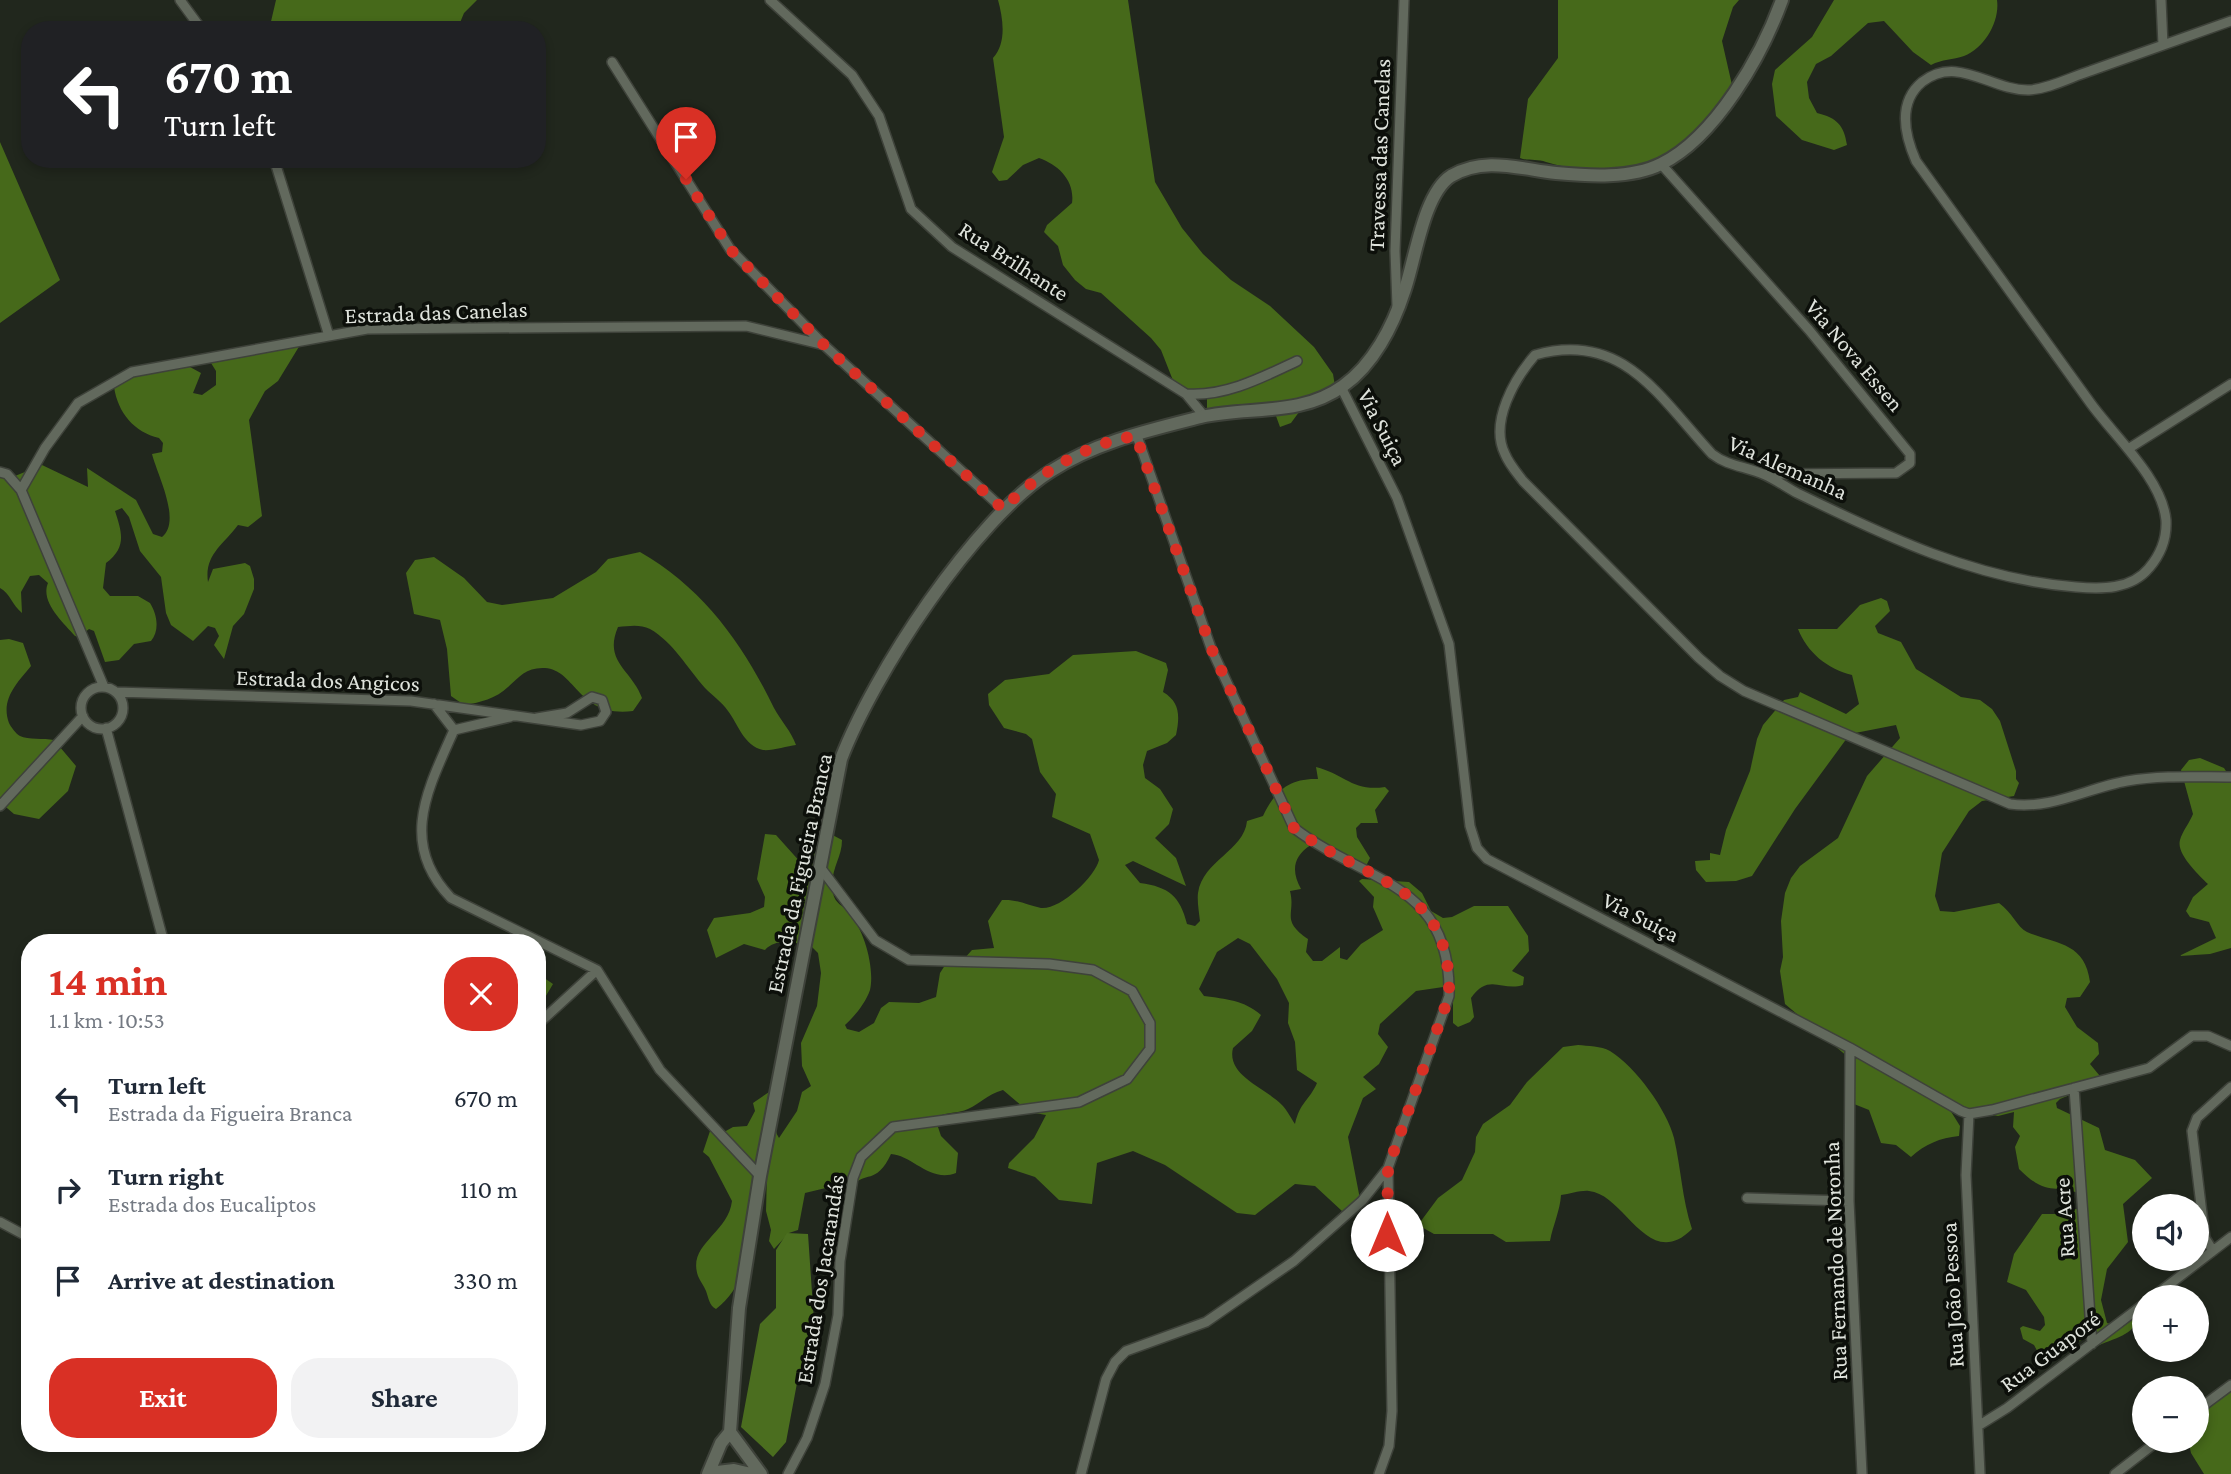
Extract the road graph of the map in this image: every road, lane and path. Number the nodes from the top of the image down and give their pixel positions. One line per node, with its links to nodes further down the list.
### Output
1 (180, 0): 6 (street)
2 (770, 0): 18 (street, Rua Brilhante)
3 (1404, 0): 12 (street, Travessa das Canelas)
4 (1782, 0): 10 (main road, Estrada da Figueira Branca)
5 (2161, 0): 8 (street)
6 (195, 21)
7 (2231, 21): 8 (street, Via Alemanha)
8 (2164, 45): 21 (street, Via Alemanha)
9 (612, 62): 14 (street)
10 (1661, 164): 12 (main road, Estrada da Figueira Branca); 23 (street, Via Nova Essen)
11 (277, 168): 13 (street)
12 (1397, 312): 17 (main road, Estrada da Figueira Branca)
13 (329, 336): 14 (street, Estrada das Canelas); 24 (street, Estrada das Canelas)
14 (824, 345): 25 (street)
15 (1297, 361): 18 (street)
16 (2231, 384): 21 (street)
17 (1341, 387): 19 (main road, Estrada da Figueira Branca); 43 (street, Via Suiça)
18 (1186, 394): 19 (street, Rua Brilhante)
19 (1205, 416): 20 (main road, Estrada da Figueira Branca)
20 (1136, 436): 25 (main road, Estrada da Figueira Branca); 47 (street)
21 (2128, 449): 23 (street, Via Alemanha)
22 (0, 472): 24 (street)
23 (1763, 474): 34 (street, Via Alemanha)
24 (21, 489): 26 (street)
25 (1003, 509): 36 (main road, Estrada da Figueira Branca)
26 (104, 687): 27 (street); 29 (street)
27 (116, 692): 28 (street, Estrada dos Angicos); 32 (street)
28 (435, 704): 30 (street, Estrada dos Angicos); 33 (street)
29 (83, 716): 32 (street); 35 (street)
30 (517, 716): 31 (street, Estrada dos Angicos); 33 (street)
31 (537, 718): 31 (street, Estrada dos Angicos)
32 (106, 729): 37 (street)
33 (454, 730): 38 (street)
34 (2231, 777)
35 (0, 806)
36 (820, 867): 48 (main road, Estrada da Figueira Branca); 66 (street, Estrada dos Jacarandás)
37 (162, 934)
38 (524, 934)
39 (546, 945): 40 (street)
40 (597, 970): 41 (street); 48 (street)
41 (546, 1018)
42 (2231, 1046): 45 (street)
43 (1850, 1048): 46 (street, Via Suiça); 50 (street, Rua Fernando de Noronha)
44 (2231, 1087): 54 (street)
45 (2074, 1088): 46 (street); 57 (street, Rua Acre)
46 (1969, 1114): 60 (street, Rua João Pessoa)
47 (1388, 1168): 67 (street); 68 (street)
48 (760, 1176): 61 (main road, Estrada da Figueira Branca)
49 (1747, 1198): 50 (street)
50 (1849, 1201): 69 (street, Rua Fernando de Noronha)
51 (0, 1222): 52 (street)
52 (21, 1233)
53 (2231, 1237): 54 (street)
54 (2213, 1251): 55 (street)
55 (2169, 1285)
56 (2132, 1313): 57 (street, Rua Guaporé)
57 (2092, 1344): 60 (street, Rua Guaporé)
58 (2231, 1385): 59 (street)
59 (2209, 1401)
60 (1978, 1426): 70 (street, Rua João Pessoa)
61 (730, 1432): 63 (main road, Estrada da Figueira Branca); 65 (main road)
62 (2142, 1453): 71 (street)
63 (708, 1474): 64 (main road)
64 (751, 1474)
65 (761, 1474)
66 (789, 1474)
67 (1081, 1474)
68 (1379, 1474)
69 (1862, 1474)
70 (1980, 1474)
71 (2115, 1474)

